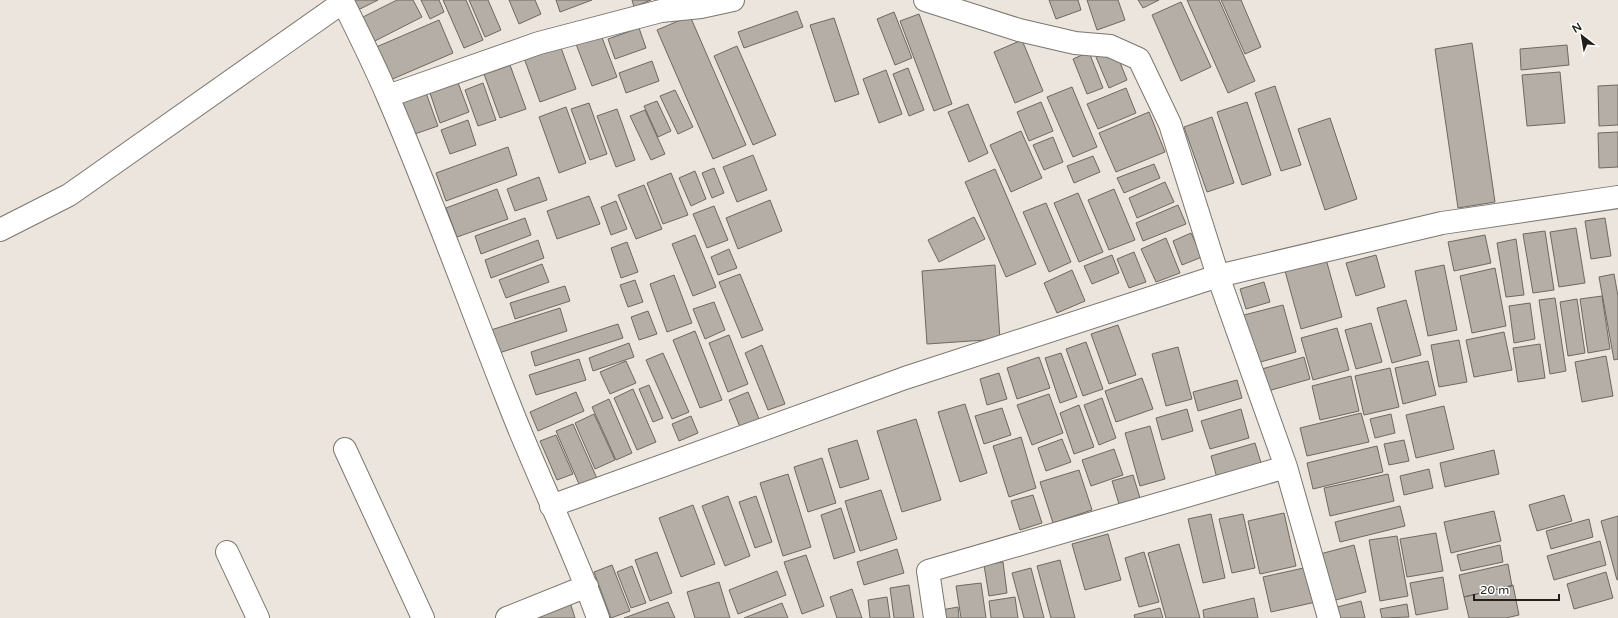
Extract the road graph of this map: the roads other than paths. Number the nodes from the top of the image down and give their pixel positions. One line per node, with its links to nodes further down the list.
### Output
1 (733, 0): 4 (street)
2 (925, 0): 7 (street)
3 (343, 1): 4 (street); 6 (street)
4 (388, 96): 10 (street)
5 (1618, 197): 7 (street)
6 (0, 230)
7 (1218, 276): 9 (street); 10 (street)
8 (345, 449): 14 (street)
9 (1286, 467): 17 (street); 18 (street)
10 (551, 506): 12 (street)
11 (226, 552): 13 (street)
12 (587, 586): 15 (street); 16 (street)
13 (258, 618)
14 (423, 618)
15 (507, 618)
16 (598, 618)
17 (935, 618)
18 (1329, 618)

